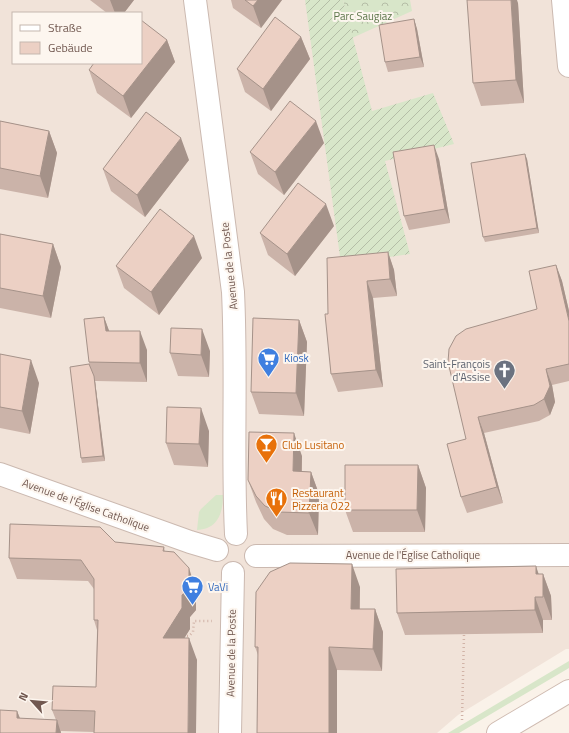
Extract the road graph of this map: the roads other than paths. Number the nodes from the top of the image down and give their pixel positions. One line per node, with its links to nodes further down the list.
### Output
1 (194, 0): 5 (street, Avenue de la Poste)
2 (563, 0): 3 (street)
3 (569, 66)
4 (0, 474): 6 (street, Avenue de l'Église Catholique)
5 (236, 534): 6 (street); 8 (street)
6 (217, 550): 9 (street)
7 (569, 554): 8 (street, Avenue de l'Église Catholique)
8 (256, 556): 9 (street)
9 (233, 573): 11 (street, Avenue de la Poste)
10 (569, 692): 12 (street)
11 (230, 733)
12 (498, 733)

